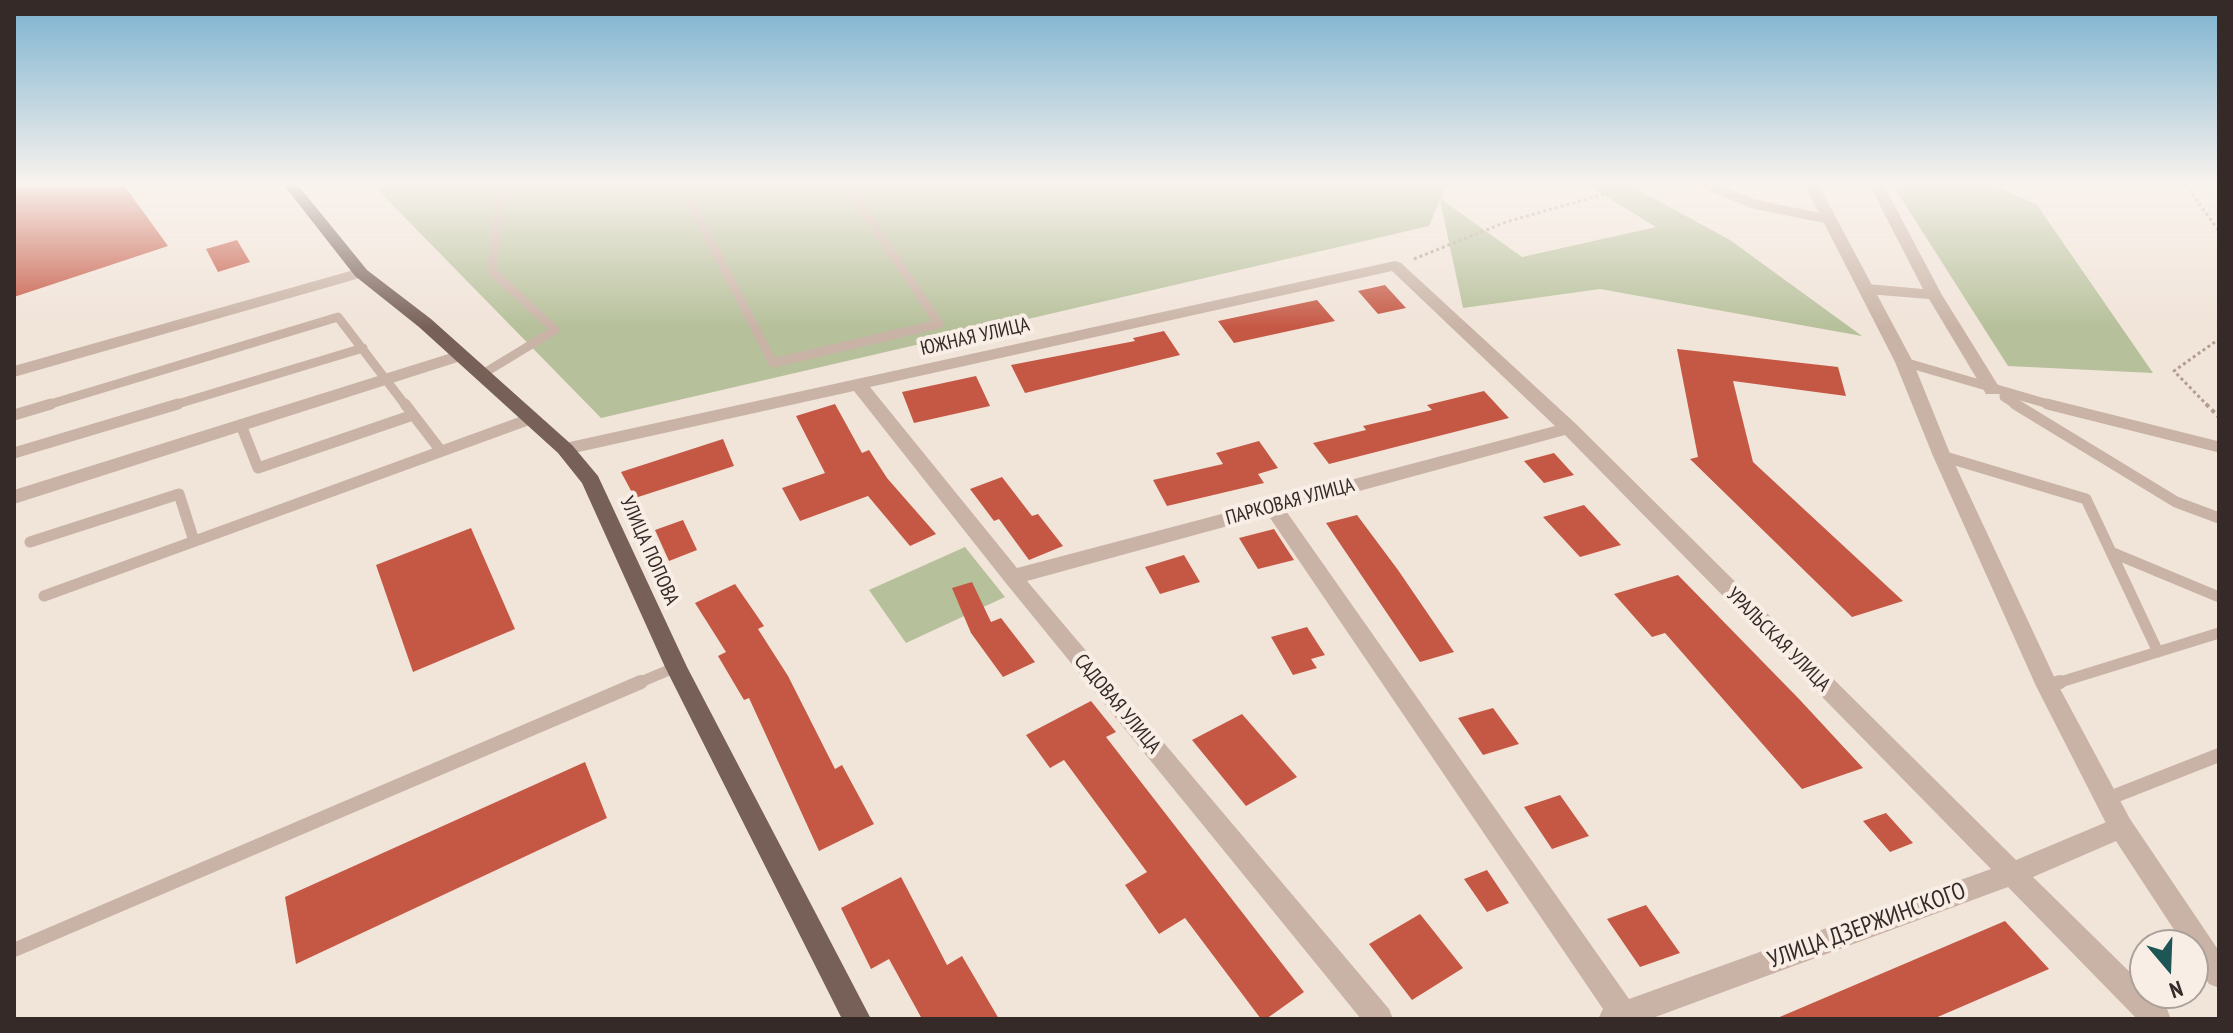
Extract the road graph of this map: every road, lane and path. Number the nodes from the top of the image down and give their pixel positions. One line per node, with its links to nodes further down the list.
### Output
1 (328, 232): 9 (main road, УЛИЦА ПОПОВА)
2 (496, 232): 17 (lane)
3 (706, 232): 4 (lane)
4 (878, 232)
5 (1480, 232): 8 (path)
6 (1838, 232): 10 (street)
7 (1901, 232): 11 (street)
8 (1395, 266): 19 (street, ЮЖНАЯ УЛИЦА); 26 (street, УРАЛЬСКАЯ УЛИЦА)
9 (361, 273): 14 (main road, УЛИЦА ПОПОВА); 16 (street)
10 (1867, 289): 11 (street); 15 (street)
11 (1934, 295): 20 (street)
12 (2219, 339): 23 (path)
13 (363, 348): 18 (lane); 21 (lane); 30 (lane)
14 (458, 356): 17 (main road, УЛИЦА ПОПОВА); 18 (street)
15 (1904, 362): 20 (lane); 31 (street)
16 (14, 372)
17 (481, 375): 24 (main road, УЛИЦА ПОПОВА)
18 (386, 379): 22 (lane); 25 (street)
19 (860, 386): 28 (street, ЮЖНАЯ УЛИЦА); 38 (street, САДОВАЯ УЛИЦА)
20 (1992, 390): 27 (lane); 34 (lane)
21 (14, 415)
22 (413, 415): 25 (lane); 29 (lane)
23 (2219, 417)
24 (530, 419): 28 (main road, УЛИЦА ПОПОВА); 29 (lane)
25 (241, 425): 32 (street)
26 (1569, 428): 33 (street, ПАРКОВАЯ УЛИЦА); 48 (street, УРАЛЬСКАЯ УЛИЦА)
27 (2219, 447)
28 (565, 449): 43 (main road, УЛИЦА ПОПОВА)
29 (441, 451): 35 (lane)
30 (14, 453)
31 (1942, 456): 37 (lane); 44 (street)
32 (14, 497)
33 (1273, 507): 38 (street, ПАРКОВАЯ УЛИЦА); 51 (street)
34 (2219, 518)
35 (194, 541): 36 (lane); 39 (lane)
36 (30, 542)
37 (2111, 552): 40 (lane); 42 (lane)
38 (1012, 577): 53 (street, САДОВАЯ УЛИЦА)
39 (44, 596)
40 (2219, 597)
41 (2219, 633): 42 (lane)
42 (2158, 652): 44 (lane)
43 (676, 667): 49 (lane); 52 (main road, УЛИЦА ПОПОВА)
44 (2047, 686): 46 (street)
45 (2219, 755): 46 (lane)
46 (2107, 799): 47 (street)
47 (2121, 827): 48 (street, УЛИЦА ДЗЕРЖИНСКОГО); 50 (street)
48 (2011, 874): 51 (street, УЛИЦА ДЗЕРЖИНСКОГО); 54 (street, УРАЛЬСКАЯ УЛИЦА)
49 (14, 950)
50 (2219, 975)
51 (1617, 1017)
52 (857, 1019)
53 (1379, 1019)
54 (2157, 1019)

